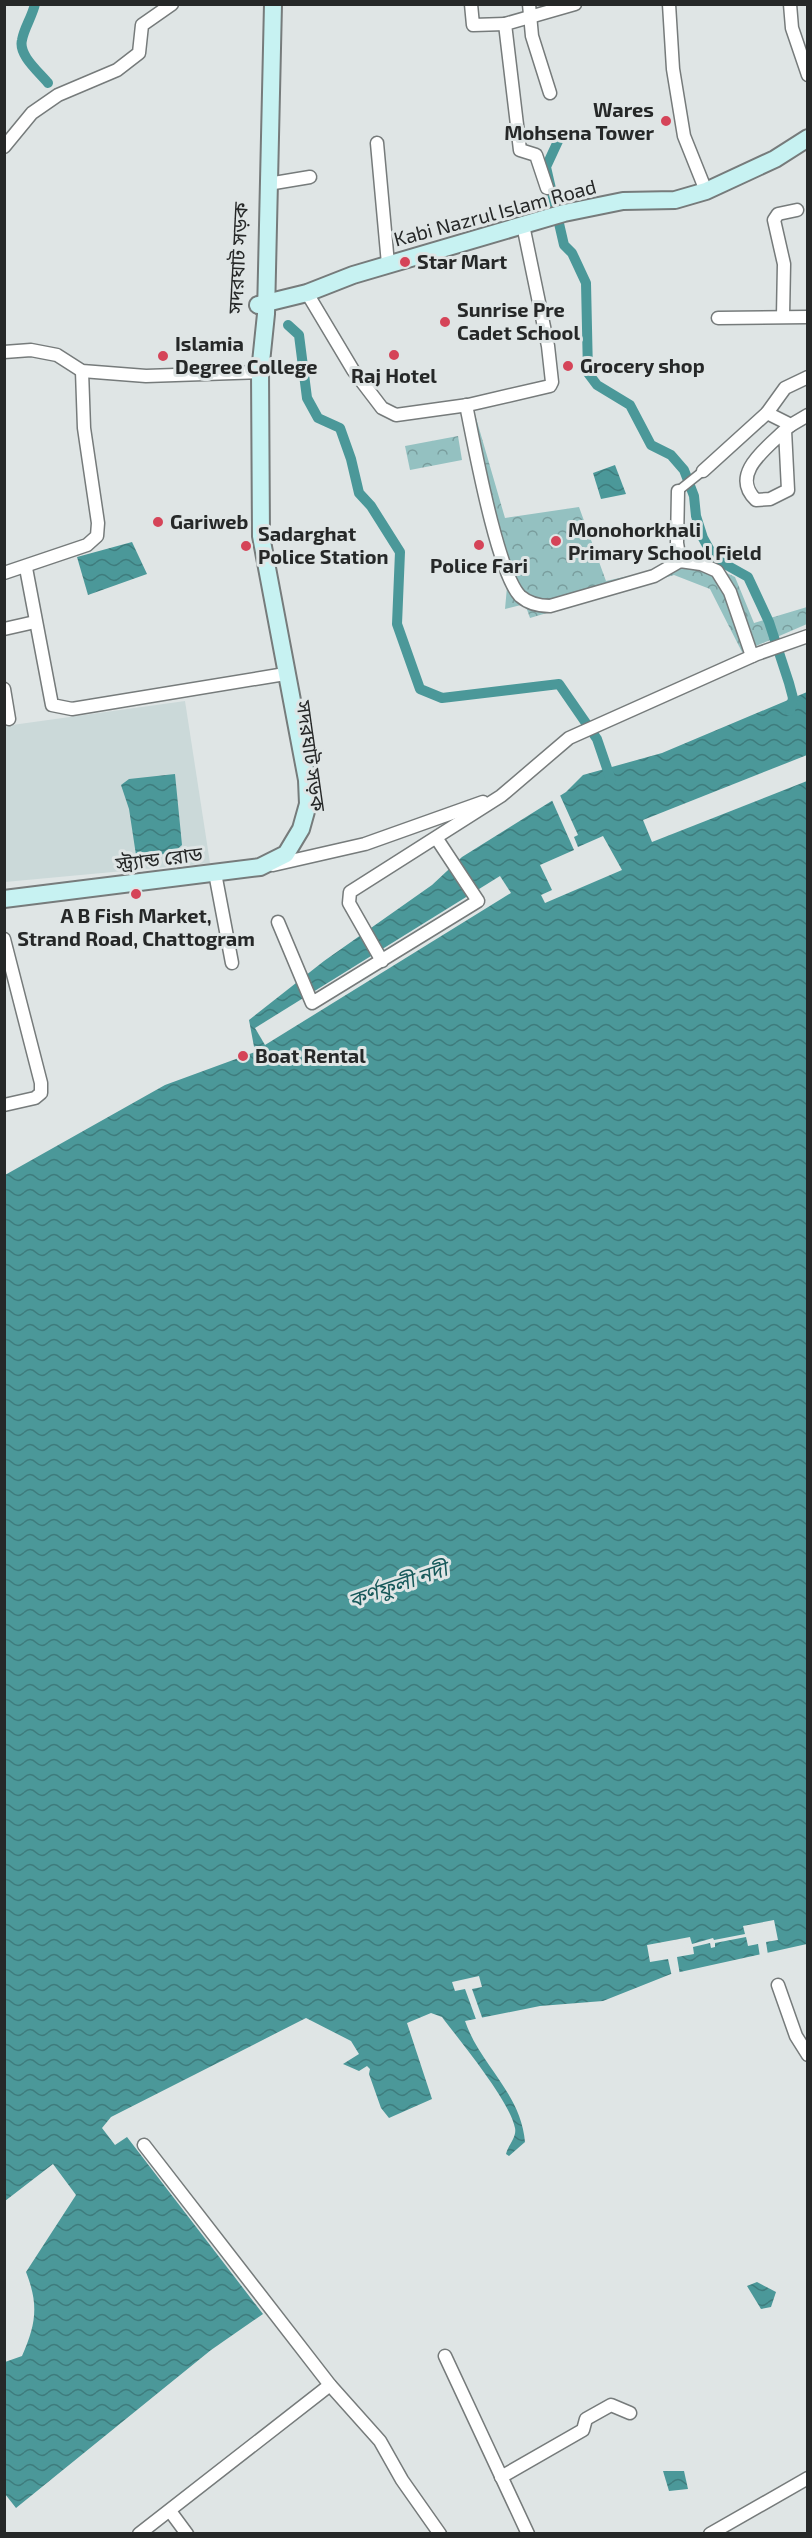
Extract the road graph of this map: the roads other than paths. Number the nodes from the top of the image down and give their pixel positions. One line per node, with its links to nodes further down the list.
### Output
1 (172, 4): 14 (street)
2 (267, 4): 23 (main road, সদরঘাট সড়ক)
3 (273, 4): 16 (main road, সদরঘাট সড়ক)
4 (471, 4): 9 (street)
5 (575, 4): 8 (street)
6 (669, 4): 18 (street)
7 (790, 4): 10 (street)
8 (529, 11): 9 (street); 11 (street)
9 (505, 24): 17 (street)
10 (807, 75)
11 (550, 93)
12 (807, 138): 18 (main road, Kabi Nazrul Islam Road)
13 (377, 143): 21 (street)
14 (4, 147)
15 (310, 177): 16 (street)
16 (268, 184): 23 (main road, সদরঘাট সড়ক)
17 (547, 188)
18 (706, 190): 20 (main road, Kabi Nazrul Islam Road)
19 (797, 210): 24 (street)
20 (524, 225): 21 (main road, Kabi Nazrul Islam Road); 31 (street)
21 (388, 264): 22 (main road, Kabi Nazrul Islam Road)
22 (307, 293): 23 (main road, Kabi Nazrul Islam Road); 31 (street)
23 (262, 305): 29 (main road, সদরঘাট সড়ক)
24 (783, 316): 25 (street); 26 (street)
25 (807, 317)
26 (718, 318)
27 (4, 352): 28 (street)
28 (82, 371): 29 (street); 38 (street)
29 (255, 372): 44 (main road, সদরঘাট সড়ক)
30 (807, 377): 32 (street)
31 (466, 405): 37 (street)
32 (767, 413): 34 (street); 35 (street)
33 (807, 415): 34 (street)
34 (788, 428): 34 (street)
35 (703, 471): 36 (street)
36 (678, 491): 37 (street)
37 (680, 561): 43 (street)
38 (26, 568): 39 (street); 40 (street)
39 (4, 573)
40 (35, 622): 41 (street); 44 (street)
41 (4, 629)
42 (807, 636): 43 (street)
43 (754, 655): 47 (street)
44 (282, 674): 48 (main road, সদরঘাট সড়ক)
45 (4, 689): 46 (street)
46 (9, 719)
47 (501, 796): 49 (street); 50 (street)
48 (301, 829): 50 (main road, স্ট্র্যান্ড রোড)
49 (437, 839): 55 (street); 55 (street)
50 (260, 867): 51 (main road, স্ট্র্যান্ড রোড)
51 (215, 873): 52 (main road, স্ট্র্যান্ড রোড); 56 (street)
52 (4, 898)
53 (278, 922): 55 (street)
54 (4, 939): 57 (street)
55 (382, 961)
56 (232, 963)
57 (4, 1105)
58 (778, 1985): 59 (street)
59 (807, 2055)
60 (144, 2145): 62 (street)
61 (445, 2356): 64 (street)
62 (330, 2385): 66 (street); 69 (street)
63 (630, 2413): 64 (street)
64 (501, 2476): 70 (street)
65 (807, 2478): 71 (street)
66 (170, 2511): 67 (street); 68 (street)
67 (139, 2534)
68 (187, 2534)
69 (440, 2534)
70 (528, 2534)
71 (710, 2534)

